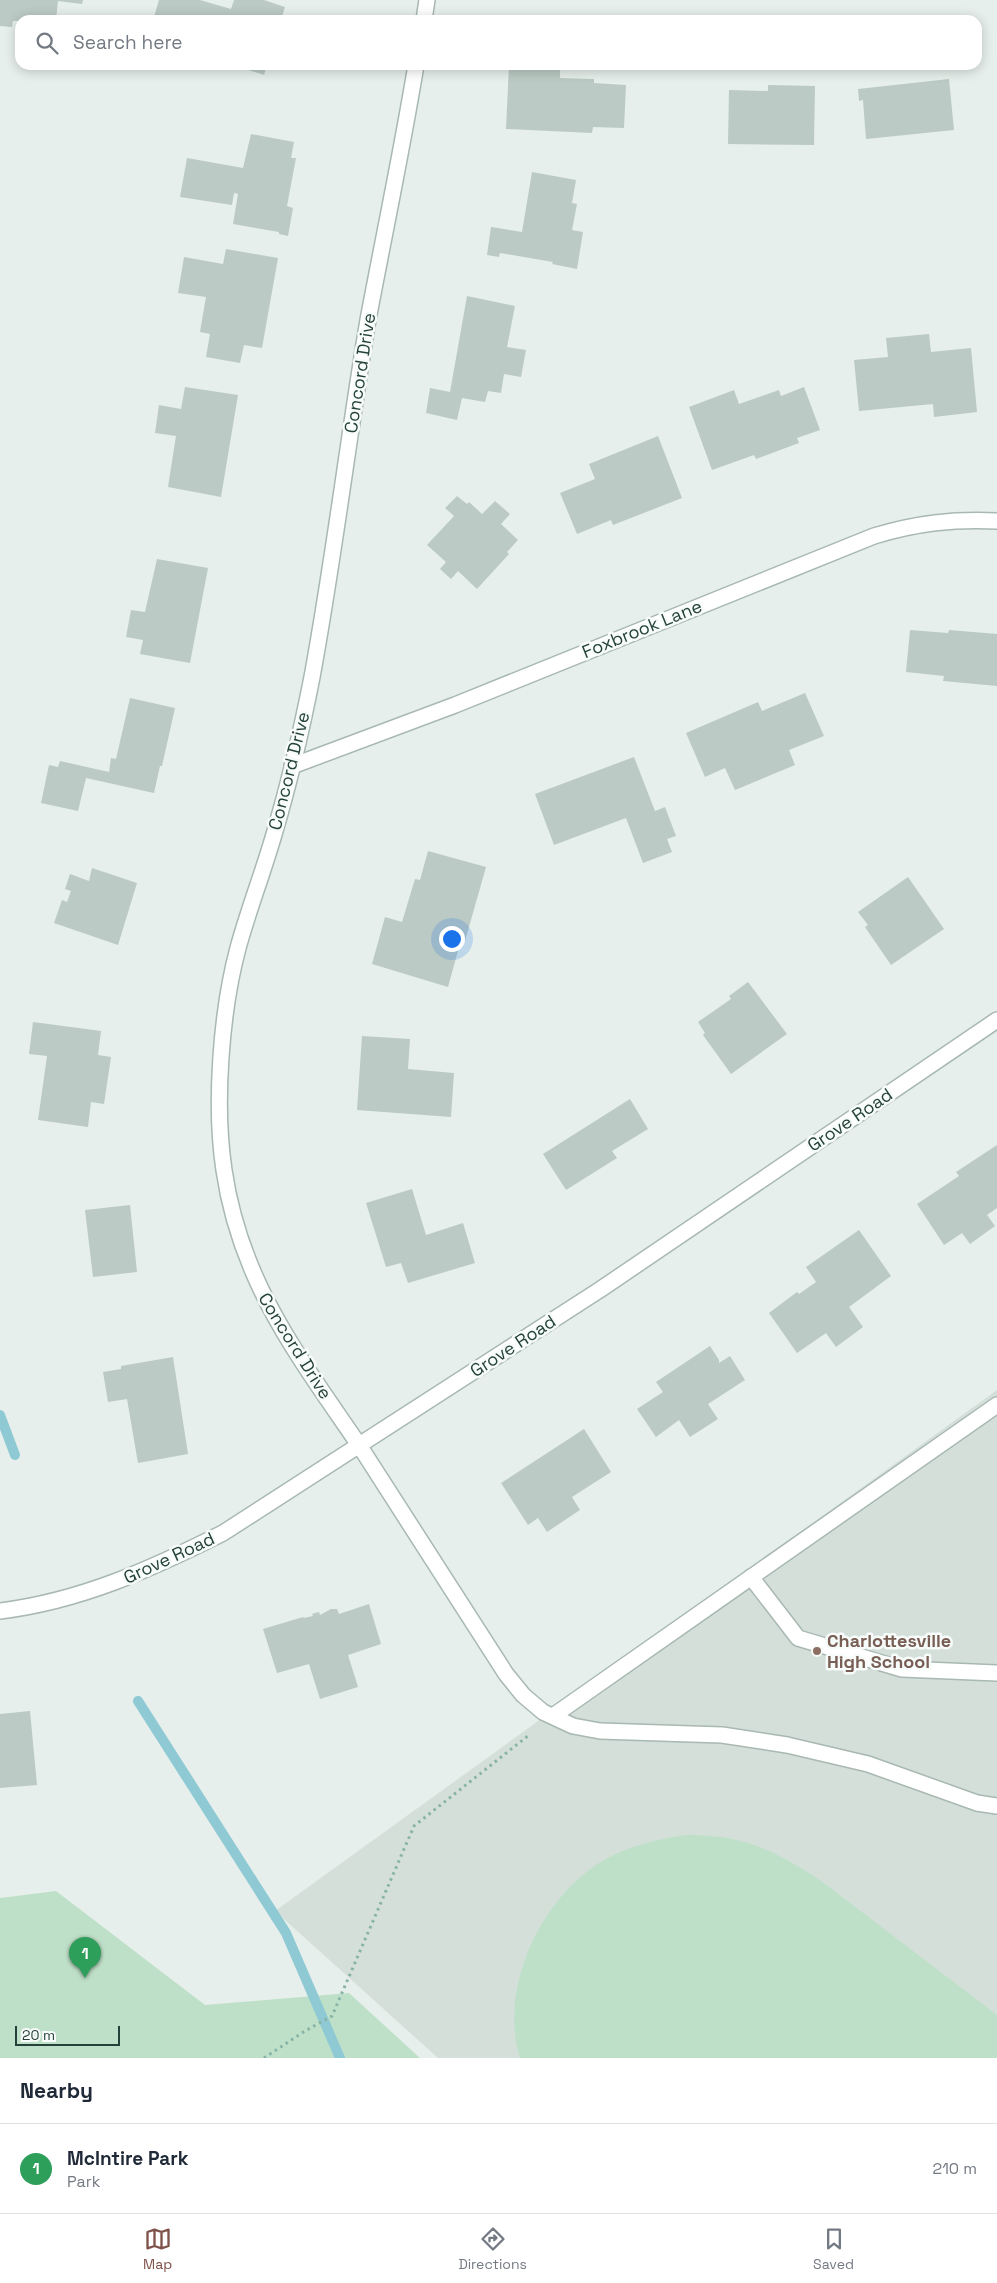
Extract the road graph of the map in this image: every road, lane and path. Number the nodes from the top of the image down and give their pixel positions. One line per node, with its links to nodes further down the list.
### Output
1 (427, 0): 2 (street)
2 (425, 15)
3 (415, 70): 5 (street, Concord Drive)
4 (997, 520): 5 (street, Foxbrook Lane)
5 (292, 766): 8 (street, Concord Drive)
6 (997, 1020): 8 (street, Grove Road)
7 (997, 1405): 9 (street)
8 (359, 1445): 10 (street, Grove Road); 12 (street, Concord Drive)
9 (751, 1577): 11 (street); 12 (street)
10 (0, 1612)
11 (997, 1673)
12 (553, 1716): 14 (street, Concord Drive); 16 (path)
13 (997, 1794): 14 (street)
14 (977, 1802): 15 (street, Concord Drive)
15 (997, 1806)
16 (264, 2058)

